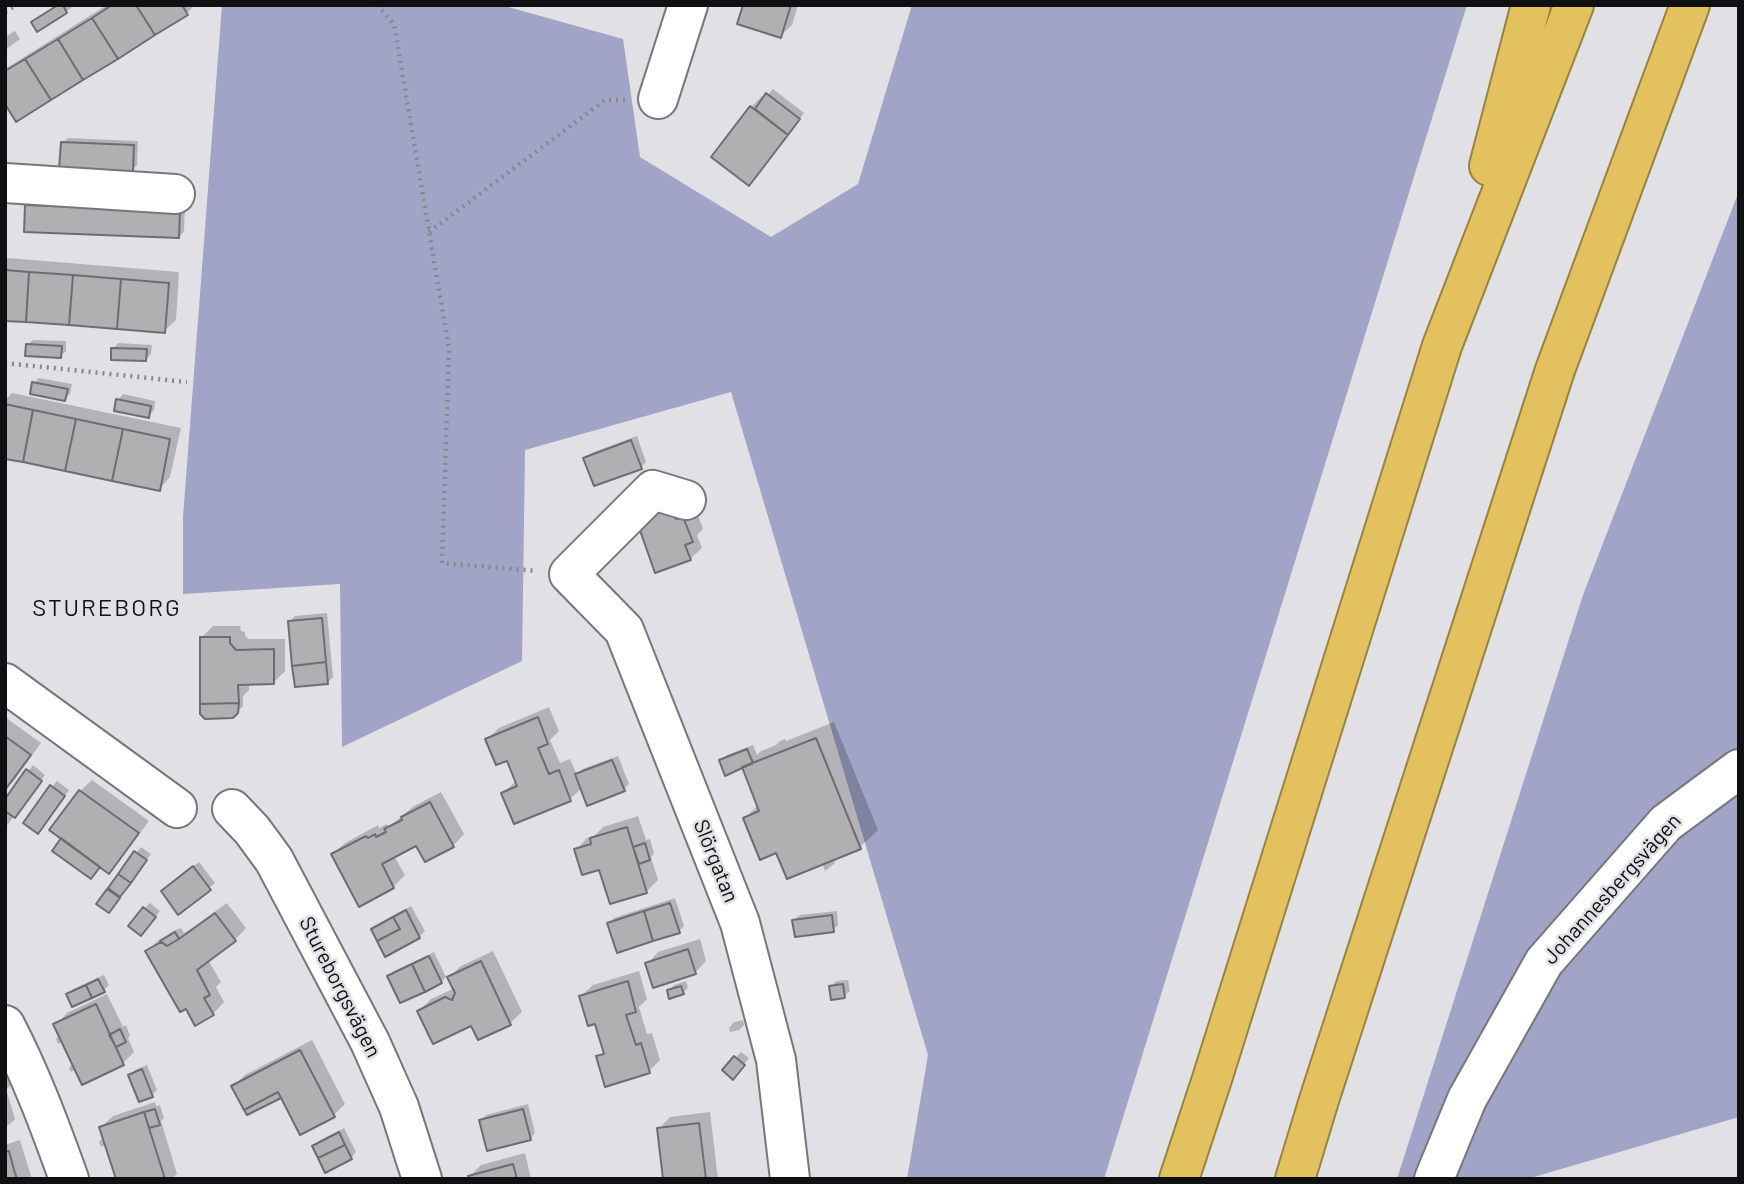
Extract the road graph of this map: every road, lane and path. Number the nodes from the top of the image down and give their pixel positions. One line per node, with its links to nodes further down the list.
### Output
1 (16, 5): 7 (path)
2 (377, 5): 11 (path)
3 (688, 5): 8 (street)
4 (1531, 5): 12 (highway)
5 (1574, 5): 12 (highway)
6 (1690, 5): 26 (highway)
7 (5, 12)
8 (658, 99): 11 (path)
9 (5, 183): 10 (street)
10 (175, 194)
11 (429, 232): 16 (path)
12 (1442, 346): 25 (highway)
13 (5, 363): 14 (path)
14 (187, 382)
15 (685, 500): 16 (street)
16 (569, 574): 24 (street, Slörgatan)
17 (5, 683): 19 (street)
18 (1739, 769): 27 (street, Johannesbergsvägen)
19 (177, 808)
20 (232, 809): 23 (street, Stureborgsvägen)
21 (5, 1025): 22 (street)
22 (69, 1179)
23 (422, 1179)
24 (790, 1179)
25 (1179, 1179)
26 (1295, 1179)
27 (1434, 1179)

